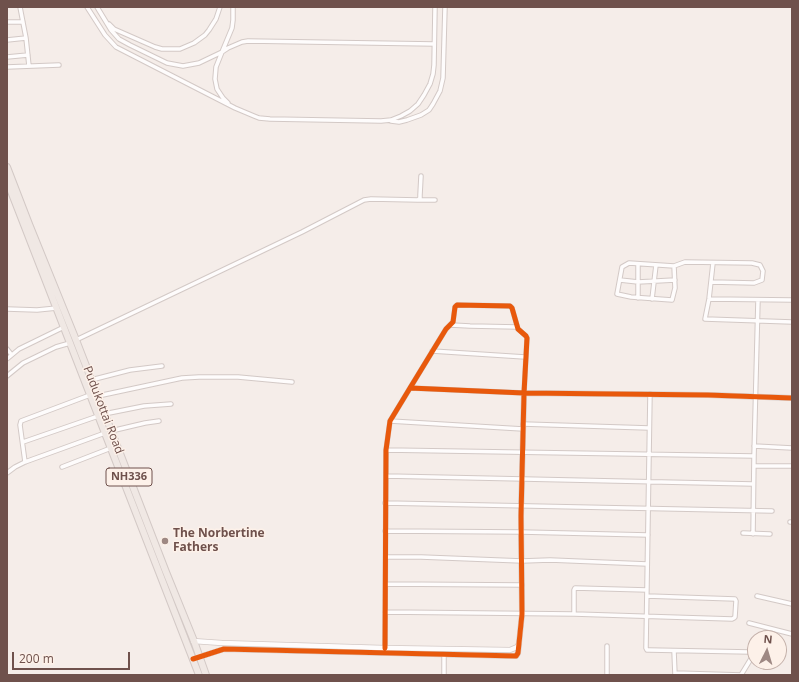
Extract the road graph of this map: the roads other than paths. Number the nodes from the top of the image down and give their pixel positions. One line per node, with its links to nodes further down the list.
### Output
1 (20, 7): 10 (street)
2 (87, 7): 20 (street)
3 (97, 7): 8 (street)
4 (220, 7): 8 (street)
5 (233, 7): 14 (street)
6 (435, 7): 13 (street)
7 (444, 7): 21 (street)
8 (104, 18): 14 (street)
9 (7, 22): 10 (street)
10 (23, 22): 11 (street)
11 (26, 38): 12 (street); 15 (street)
12 (7, 40)
13 (434, 44): 14 (street); 21 (street)
14 (222, 52): 20 (street)
15 (28, 55): 16 (street); 18 (street)
16 (7, 57)
17 (59, 65): 18 (street)
18 (29, 66): 19 (street)
19 (7, 67)
20 (235, 108): 21 (street)
21 (381, 121)
22 (7, 167): 48 (highway, Pudukottai Road / NH336)
23 (421, 176): 25 (street)
24 (7, 181): 41 (highway, Pudukottai Road / NH336)
25 (418, 200): 26 (street); 48 (street)
26 (435, 200)
27 (713, 263): 30 (street); 35 (street); 35 (street)
28 (638, 264): 29 (street); 31 (street); 33 (street)
29 (656, 265): 30 (street); 34 (street)
30 (674, 266): 32 (street)
31 (620, 280): 33 (street); 36 (street)
32 (675, 280): 34 (street); 37 (street)
33 (638, 282): 34 (street); 36 (street)
34 (654, 282): 37 (street)
35 (711, 282): 38 (street)
36 (638, 298): 37 (street)
37 (652, 299)
38 (709, 299): 39 (street); 43 (street)
39 (758, 300): 40 (street); 43 (street)
40 (792, 300)
41 (56, 308): 42 (street); 47 (highway, Pudukottai Road / NH336)
42 (7, 309)
43 (757, 321): 44 (street); 63 (street)
44 (792, 322)
45 (451, 324): 46 (street); 46 (street); 50 (street)
46 (517, 326): 52 (street)
47 (64, 327): 48 (highway, Pudukottai Road / NH336); 51 (street)
48 (73, 341): 55 (street); 56 (highway, Pudukottai Road / NH336); 61 (highway, Pudukottai Road / NH336)
49 (7, 349): 51 (street)
50 (432, 351): 52 (street); 58 (street)
51 (11, 354): 53 (street)
52 (525, 357): 59 (street)
53 (7, 359)
54 (162, 366): 56 (street)
55 (7, 376)
56 (91, 380): 62 (highway, Pudukottai Road / NH336)
57 (292, 382): 62 (street)
58 (410, 388): 59 (street); 68 (street)
59 (524, 393): 60 (street); 69 (street)
60 (650, 394): 63 (street); 70 (street)
61 (90, 396): 66 (highway, Pudukottai Road / NH336); 72 (street)
62 (98, 396): 66 (highway, Pudukottai Road / NH336)
63 (755, 398): 64 (street); 73 (street)
64 (792, 398)
65 (171, 404): 66 (street)
66 (101, 414): 71 (highway, Pudukottai Road / NH336); 72 (street)
67 (159, 421): 71 (street)
68 (390, 422): 69 (street); 76 (street)
69 (523, 426): 70 (street); 77 (street)
70 (649, 428): 78 (street)
71 (108, 432): 74 (highway, Pudukottai Road / NH336); 80 (street); 89 (highway, Pudukottai Road / NH336)
72 (23, 442): 80 (street)
73 (754, 446): 75 (street); 79 (street)
74 (111, 448): 83 (street); 90 (highway, Pudukottai Road / NH336)
75 (792, 448)
76 (386, 450): 77 (street); 85 (street)
77 (522, 452): 78 (street); 86 (street)
78 (649, 454): 79 (street); 87 (street)
79 (754, 456): 81 (street)
80 (25, 462): 84 (street)
81 (754, 466): 82 (street); 88 (street)
82 (792, 466)
83 (62, 467)
84 (7, 473)
85 (386, 476): 86 (street); 91 (street)
86 (522, 479): 87 (street); 92 (street)
87 (648, 482): 88 (street); 93 (street)
88 (754, 484): 94 (street)
89 (137, 499): 90 (highway); 118 (highway, Pudukottai Road / NH336)
90 (131, 502): 117 (highway, Pudukottai Road / NH336)
91 (385, 504): 92 (street); 96 (street)
92 (521, 506): 93 (street); 97 (street)
93 (648, 508): 94 (street); 101 (street)
94 (753, 510): 95 (street); 99 (street)
95 (772, 511)
96 (385, 531): 97 (street); 102 (street)
97 (521, 532): 101 (street); 103 (street)
98 (743, 533): 99 (street)
99 (753, 534): 100 (street)
100 (770, 534)
101 (648, 535): 104 (street)
102 (386, 557): 103 (street); 105 (street)
103 (522, 560): 104 (street); 106 (street)
104 (647, 564): 107 (street)
105 (386, 584): 106 (street); 111 (street)
106 (522, 585): 112 (street)
107 (647, 590): 108 (street); 113 (street)
108 (647, 596): 114 (street); 114 (street)
109 (757, 596): 110 (street)
110 (792, 604)
111 (385, 612): 112 (street); 122 (street)
112 (522, 614): 113 (street); 119 (street)
113 (574, 614): 114 (street)
114 (646, 616): 124 (street)
115 (749, 623): 116 (street)
116 (792, 634)
117 (186, 641): 118 (street); 127 (highway, Pudukottai Road / NH336)
118 (194, 641): 121 (street); 126 (highway, Pudukottai Road / NH336)
119 (520, 643): 123 (street); 125 (street)
120 (607, 646): 132 (street)
121 (316, 648): 122 (street); 125 (street); 126 (street)
122 (385, 648): 123 (street)
123 (439, 649): 125 (street)
124 (674, 651): 128 (street); 133 (street)
125 (441, 654): 131 (street)
126 (200, 657): 127 (street); 130 (highway, Pudukottai Road / NH336)
127 (193, 659): 129 (highway, Pudukottai Road / NH336)
128 (675, 674): 133 (street)
129 (199, 675)
130 (206, 675)
131 (444, 675)
132 (607, 675)
133 (741, 675)

